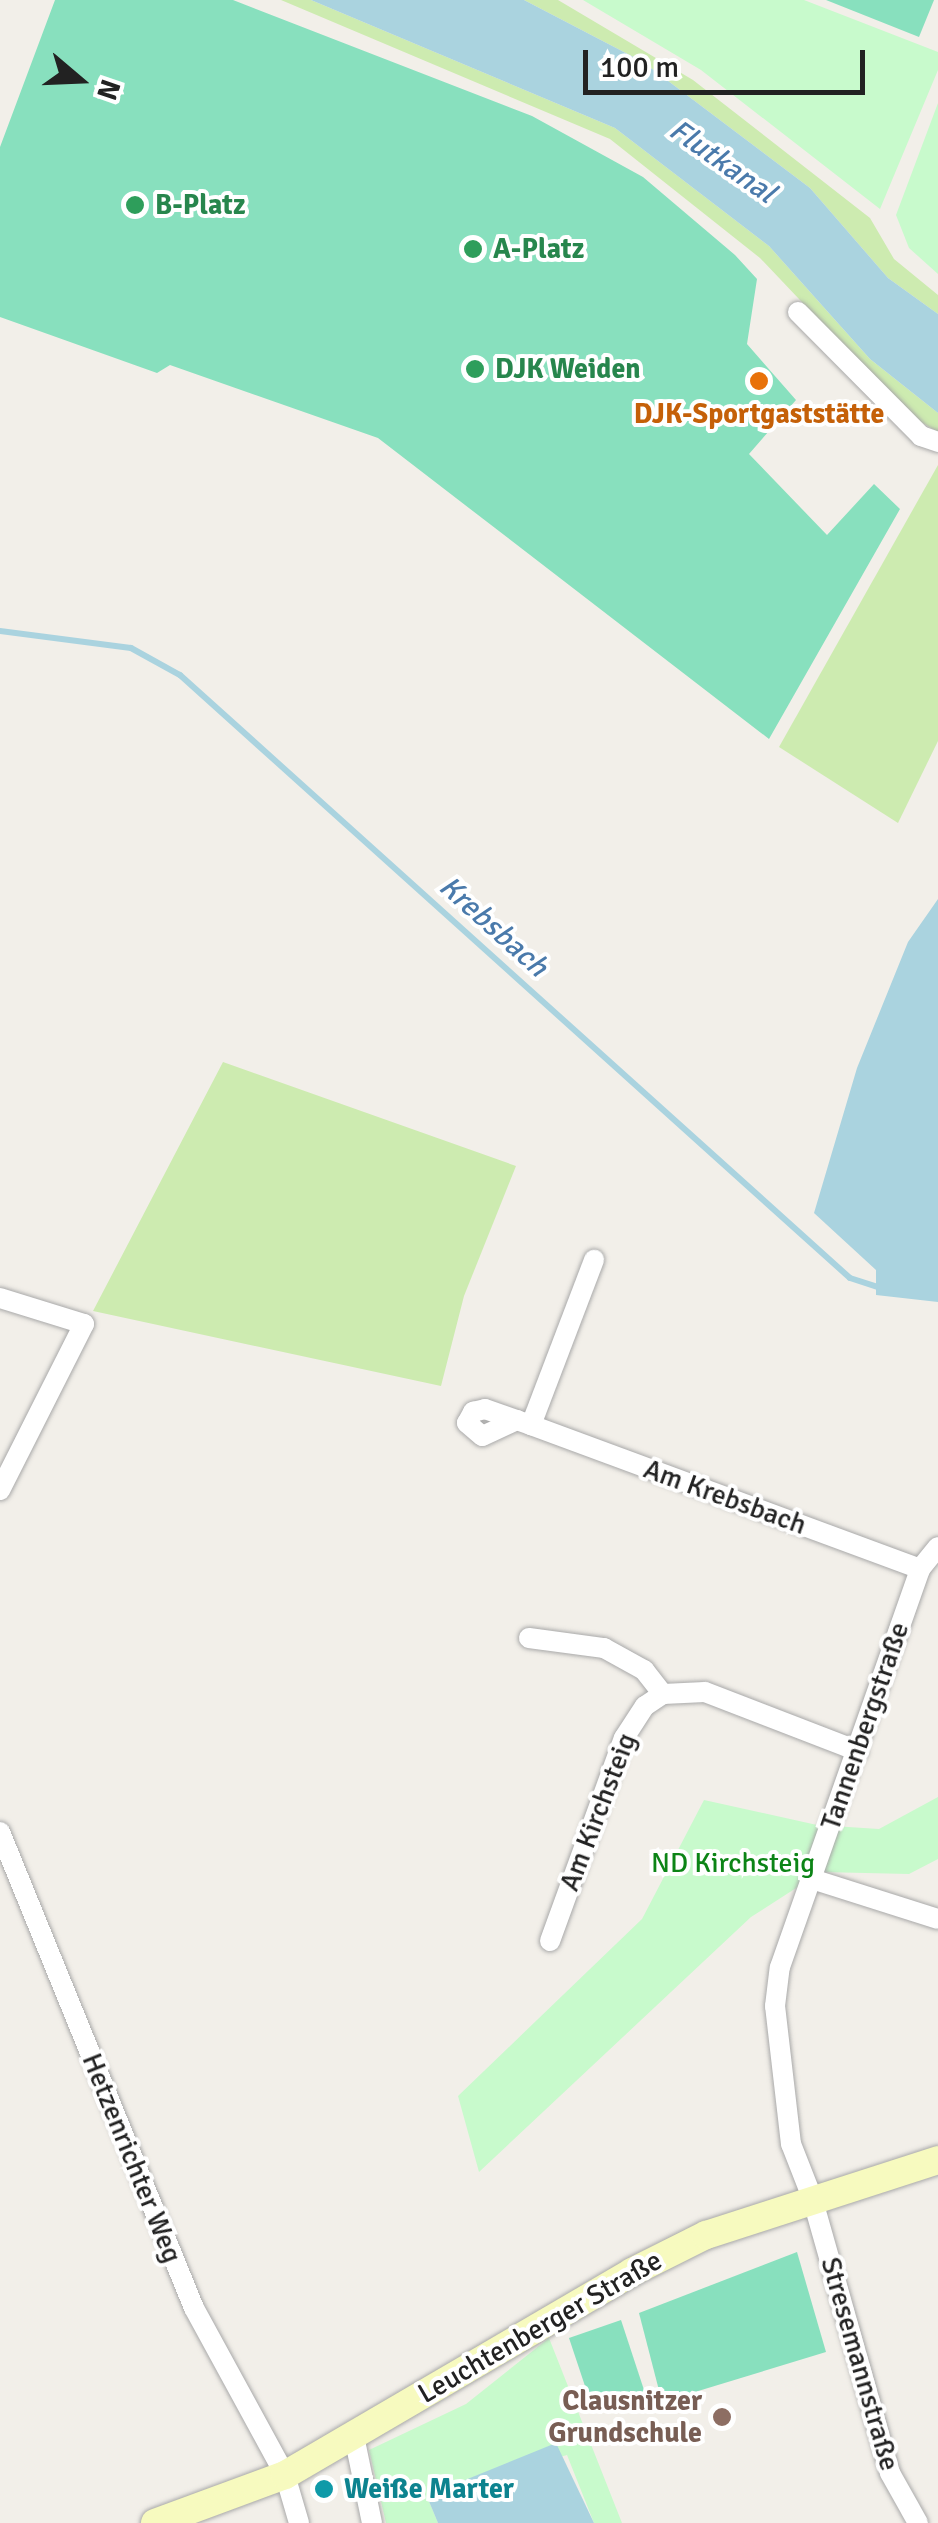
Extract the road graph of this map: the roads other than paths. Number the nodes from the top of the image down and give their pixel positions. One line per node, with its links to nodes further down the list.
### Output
1 (798, 312): 2 (street)
2 (938, 442)
3 (594, 1260): 7 (street, Am Krebsbach)
4 (0, 1298): 5 (street)
5 (0, 1490)
6 (938, 1548): 7 (street, Tannenbergstraße)
7 (920, 1569): 10 (street, Tannenbergstraße)
8 (529, 1638): 9 (street)
9 (663, 1694): 10 (street); 14 (street, Am Kirchsteig)
10 (858, 1752): 12 (street, Tannenbergstraße)
11 (0, 1832): 18 (street, Hetzenrichter Weg)
12 (812, 1879): 13 (street); 16 (street, Tannenbergstraße)
13 (938, 1918)
14 (550, 1941)
15 (938, 2160): 16 (street, Leuchtenberger Straße)
16 (813, 2200): 17 (street, Leuchtenberger Straße); 22 (street, Stresemannstraße)
17 (354, 2436): 18 (street, Leuchtenberger Straße); 21 (street)
18 (285, 2475): 19 (street, Leuchtenberger Straße); 20 (street, Hetzenrichter Weg)
19 (155, 2523)
20 (299, 2523)
21 (372, 2523)
22 (918, 2523)

